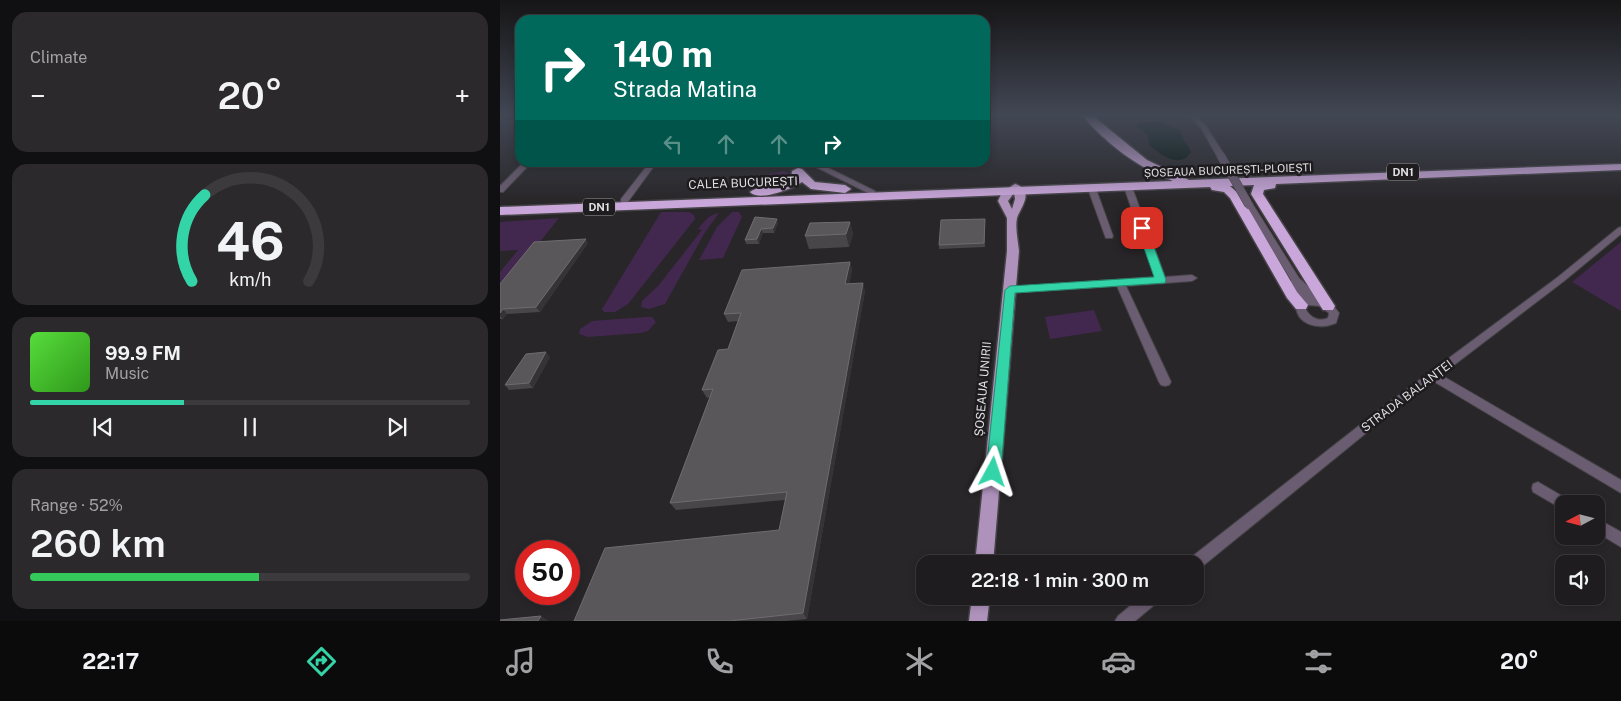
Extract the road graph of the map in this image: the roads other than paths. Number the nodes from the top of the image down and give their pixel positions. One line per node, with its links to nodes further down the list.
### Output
1 (1121, 145): 3 (highway)
2 (1215, 145): 29 (street, bridge)
3 (1139, 161): 11 (highway); 12 (highway)
4 (1621, 163): 11 (highway, ȘOSEAUA BUCUREȘTI-PLOIEȘTI / DN1)
5 (523, 167): 16 (street)
6 (650, 167): 21 (street)
7 (819, 167): 9 (street)
8 (1621, 167): 10 (highway, ȘOSEAUA BUCUREȘTI-PLOIEȘTI / DN1)
9 (838, 176): 14 (street); 18 (street)
10 (1348, 178): 13 (highway, ȘOSEAUA BUCUREȘTI-PLOIEȘTI / DN1); 33 (highway)
11 (1186, 181): 12 (highway, ȘOSEAUA BUCUREȘTI-PLOIEȘTI / DN1)
12 (1124, 185): 13 (highway, ȘOSEAUA BUCUREȘTI-PLOIEȘTI / DN1); 15 (highway, ȘOSEAUA BUCUREȘTI-PLOIEȘTI / DN1); 19 (highway, ȘOSEAUA BUCUREȘTI-PLOIEȘTI / DN1); 28 (street)
13 (1150, 186): 32 (highway)
14 (823, 188): 18 (highway); 20 (highway)
15 (1092, 189): 19 (highway, ȘOSEAUA BUCUREȘTI-PLOIEȘTI / DN1); 26 (street)
16 (500, 190)
17 (987, 190): 18 (highway, CALEA BUCUREȘTI / DN1); 19 (highway, ȘOSEAUA BUCUREȘTI-PLOIEȘTI / DN1); 19 (highway); 23 (highway, DN1)
18 (871, 191): 20 (highway, CALEA BUCUREȘTI / DN1)
19 (1013, 195): 24 (main road, ȘOSEAUA UNIRII); 24 (main road, ȘOSEAUA UNIRII)
20 (702, 198): 21 (highway, CALEA BUCUREȘTI / DN1)
21 (624, 201): 22 (highway, CALEA BUCUREȘTI / DN1)
22 (500, 206)
23 (500, 213)
24 (1012, 218): 31 (main road, ȘOSEAUA UNIRII)
25 (1621, 230): 34 (street, STRADA BALANȚEI)
26 (1109, 236)
27 (1192, 278): 28 (street)
28 (1161, 280): 30 (street)
29 (1296, 280): 32 (street); 33 (street)
30 (1120, 283): 31 (street); 35 (street)
31 (1010, 290): 41 (main road, ȘOSEAUA UNIRII)
32 (1304, 304): 33 (street); 33 (street)
33 (1323, 304)
34 (1433, 376): 36 (street); 42 (street, STRADA BALANȚEI)
35 (1165, 382)
36 (1621, 487)
37 (1538, 488): 38 (street)
38 (1555, 498)
39 (1605, 530): 40 (street)
40 (1621, 540)
41 (985, 555)
42 (1204, 556)
43 (980, 605): 46 (main road)
44 (1144, 605): 45 (street)
45 (1129, 619)
46 (978, 621)

